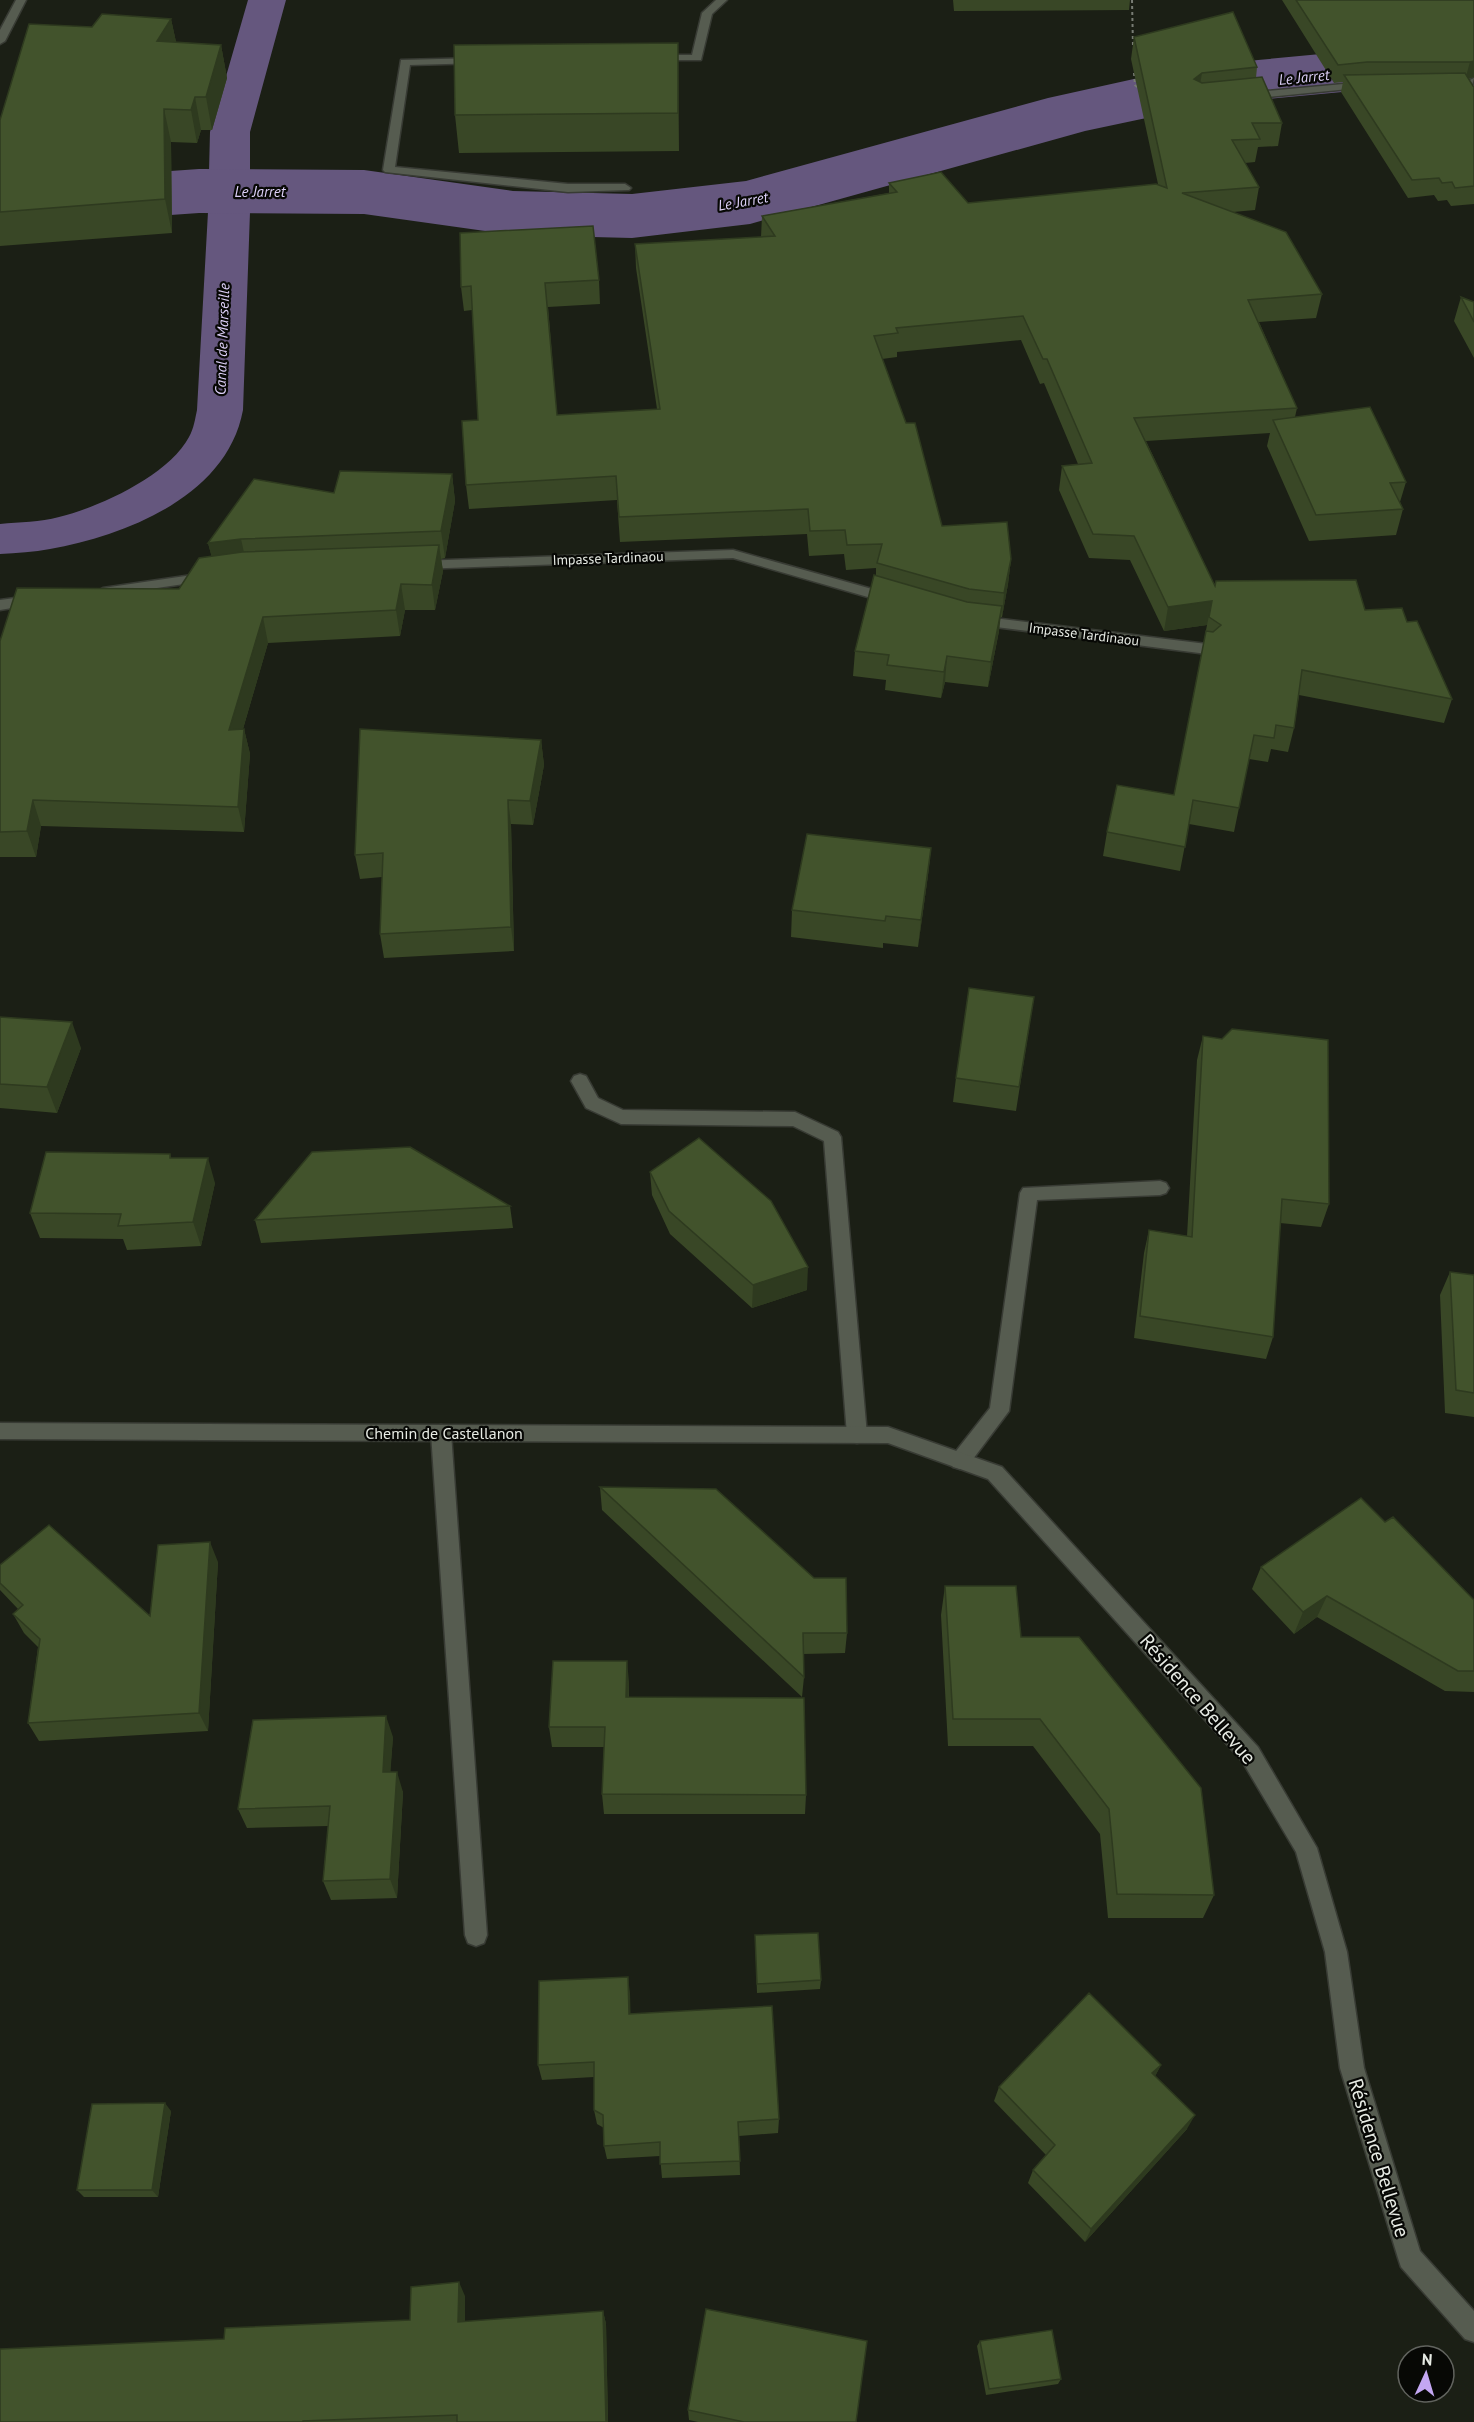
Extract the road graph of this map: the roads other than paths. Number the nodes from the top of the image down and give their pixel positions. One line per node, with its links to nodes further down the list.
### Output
1 (21, 0): 3 (street)
2 (722, 0): 4 (street)
3 (0, 41)
4 (639, 58)
5 (487, 61): 10 (street)
6 (1465, 83): 9 (street)
7 (1375, 85): 8 (street)
8 (1233, 98)
9 (1474, 101)
10 (625, 188)
11 (401, 566): 15 (street, Impasse Tardinaou)
12 (223, 575): 13 (street)
13 (93, 594)
14 (46, 599): 16 (street)
15 (910, 604)
16 (0, 605)
17 (965, 620): 18 (street, Impasse Tardinaou)
18 (1208, 649)
19 (580, 1081): 23 (street)
20 (1160, 1188): 25 (street)
21 (0, 1431): 22 (street, Chemin de Castellanon)
22 (441, 1433): 23 (street, Chemin de Castellanon); 26 (street)
23 (856, 1435): 24 (street, Chemin de Castellanon)
24 (888, 1435): 25 (street, Résidence Bellevue)
25 (960, 1461): 27 (street, Résidence Bellevue)
26 (476, 1935)
27 (1474, 2330)

